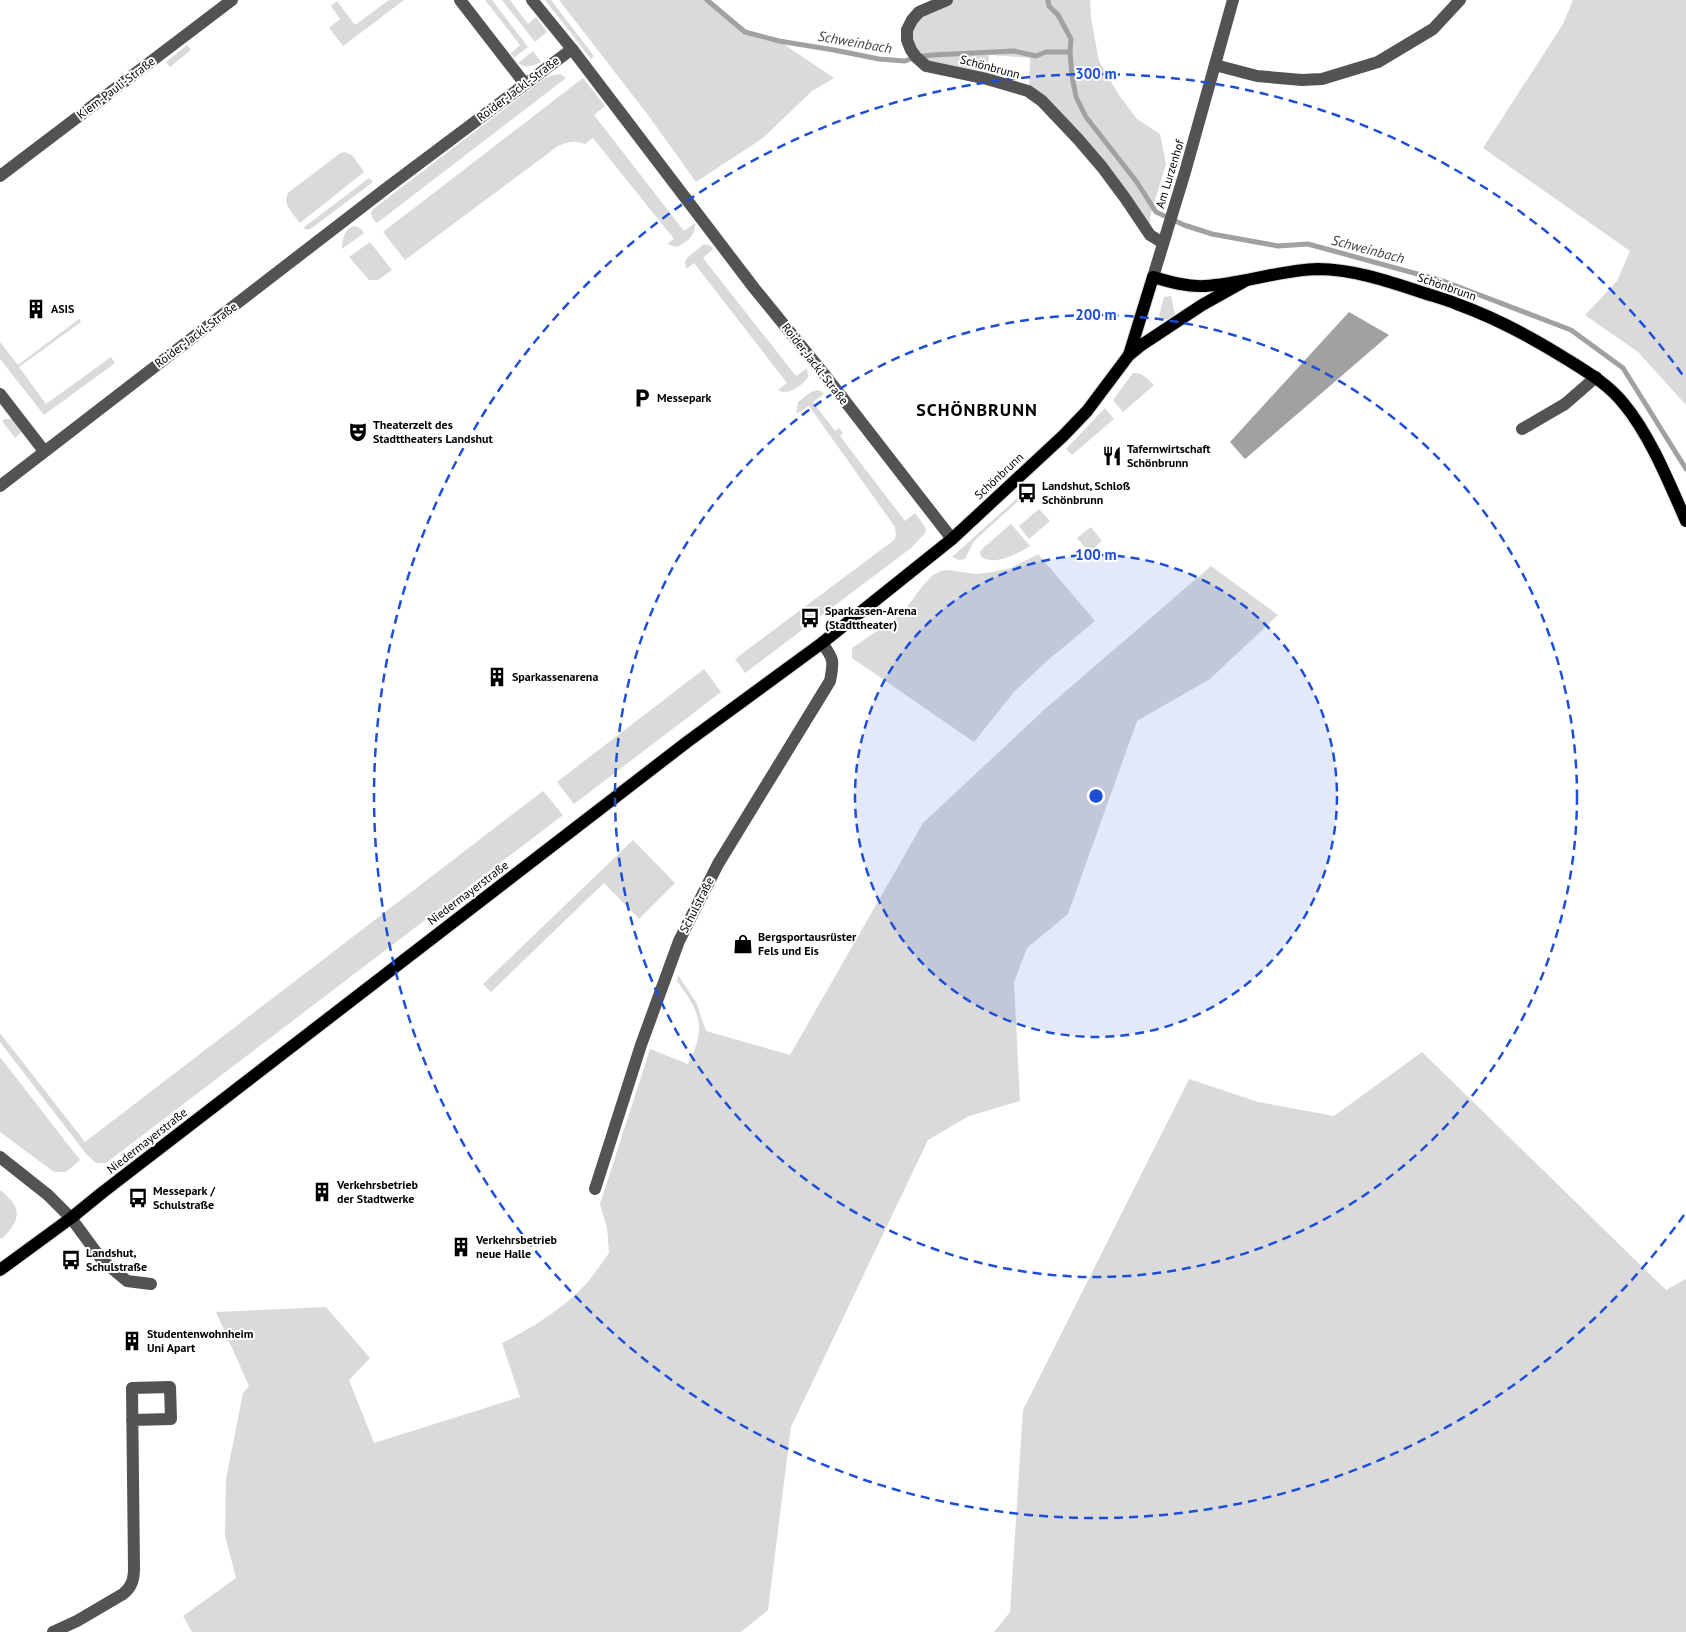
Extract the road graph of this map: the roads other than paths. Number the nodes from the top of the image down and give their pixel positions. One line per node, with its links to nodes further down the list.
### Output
1 (232, 0): 10 (street, Kiem-Pauli-Straße)
2 (460, 0): 9 (street)
3 (532, 0): 7 (street)
4 (948, 0): 11 (street, Schönbrunn)
5 (1233, 0): 8 (street, Am Lurzenhof)
6 (1460, 0): 8 (street)
7 (572, 49): 9 (street, Roider-Jackl-Straße); 21 (street, Roider-Jackl-Straße)
8 (1216, 65): 11 (street, Am Lurzenhof)
9 (526, 84): 18 (street, Roider-Jackl-Straße)
10 (0, 176)
11 (1163, 243): 12 (street, Am Lurzenhof)
12 (1153, 277): 13 (main road, Schönbrunn); 14 (main road, Am Lurzenhof)
13 (1245, 281): 14 (main road, Schönbrunn); 15 (main road, Schönbrunn)
14 (1129, 355): 21 (main road, Schönbrunn)
15 (1596, 377): 17 (street); 20 (main road, Schönbrunn)
16 (0, 394): 18 (street)
17 (1522, 429)
18 (44, 451): 19 (street, Roider-Jackl-Straße)
19 (0, 486)
20 (1686, 521)
21 (952, 539): 22 (main road, Niedermayerstraße)
22 (822, 643): 24 (street, Schulstraße); 25 (main road, Niedermayerstraße)
23 (0, 1157): 25 (street)
24 (595, 1189)
25 (71, 1218): 26 (main road, Niedermayerstraße); 27 (street)
26 (0, 1270)
27 (151, 1284)
28 (132, 1420): 29 (street)
29 (53, 1632)

